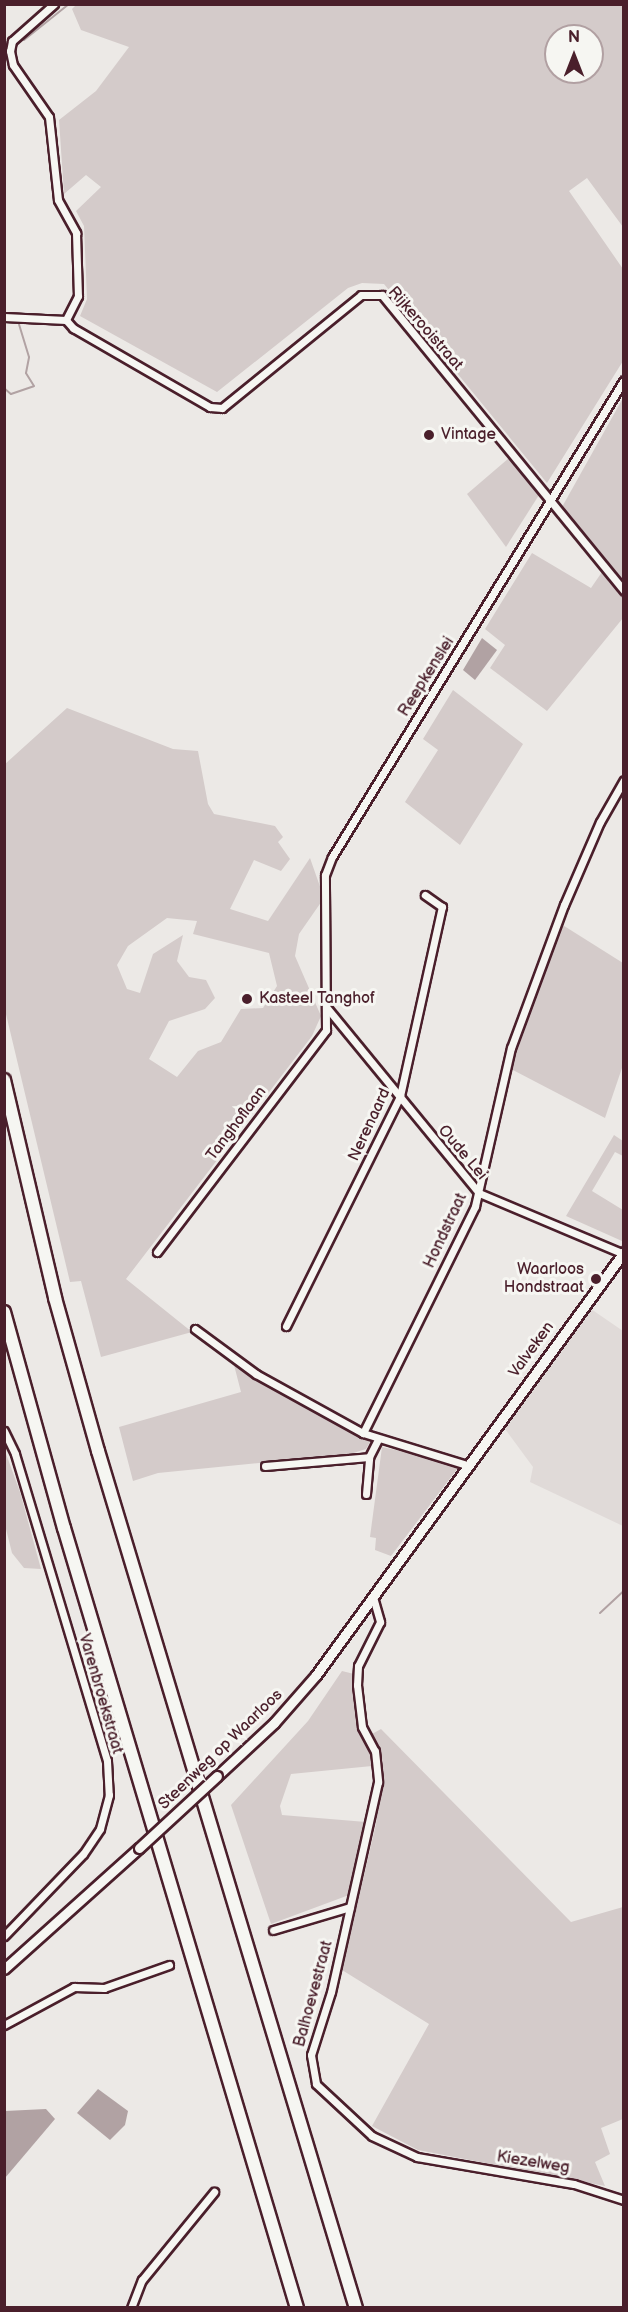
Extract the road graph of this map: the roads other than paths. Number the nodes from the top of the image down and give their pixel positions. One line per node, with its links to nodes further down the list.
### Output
1 (54, 4): 3 (street)
2 (4, 317): 3 (street)
3 (66, 320): 5 (street, Rijkerooistraat)
4 (624, 380): 5 (street, Reepkenslei)
5 (551, 500): 6 (street, Rijkerooistraat); 9 (street, Reepkenslei)
6 (624, 591)
7 (624, 780): 12 (street, Hondstraat)
8 (425, 895): 11 (street, Nerenaard)
9 (327, 1008): 11 (street, Oude Lei); 13 (street, Tanghoflaan)
10 (4, 1080): 39 (highway)
11 (400, 1096): 12 (street, Oude Lei); 16 (street, Nerenaard)
12 (478, 1193): 14 (street, Oude Lei); 19 (street, Hondstraat)
13 (157, 1252)
14 (623, 1253): 22 (street, Valveken)
15 (4, 1312): 38 (highway)
16 (286, 1326)
17 (195, 1329): 19 (street)
18 (4, 1431): 28 (street, Varenbroekstraat)
19 (363, 1433): 20 (street)
20 (378, 1439): 21 (street); 22 (street)
21 (369, 1457): 23 (street); 24 (street)
22 (467, 1464): 25 (street, Steenweg op Waarloos)
23 (265, 1466)
24 (366, 1494)
25 (373, 1598): 26 (street, Balhoevestraat); 30 (street, Steenweg op Waarloos, bridge)
26 (350, 1907): 27 (street, Balhoevestraat); 32 (street, Balhoevestraat)
27 (273, 1930)
28 (4, 1936)
29 (169, 1965): 31 (street)
30 (4, 1969)
31 (4, 2025)
32 (436, 2163): 35 (street, Kiezelweg)
33 (214, 2192): 37 (street)
34 (624, 2193): 35 (street)
35 (615, 2196): 36 (street, Kiezelweg)
36 (624, 2200)
37 (131, 2307)
38 (297, 2307)
39 (356, 2307)

